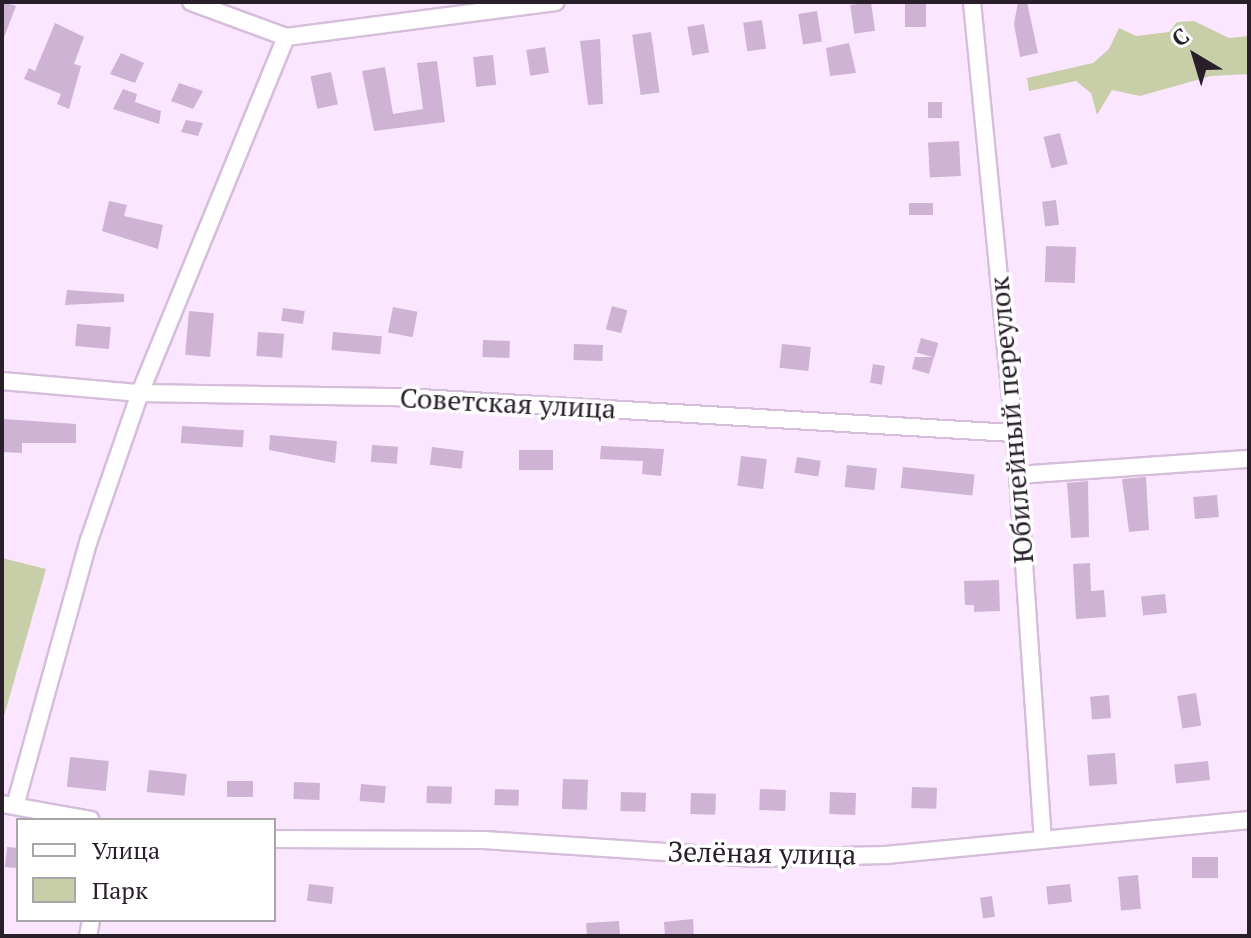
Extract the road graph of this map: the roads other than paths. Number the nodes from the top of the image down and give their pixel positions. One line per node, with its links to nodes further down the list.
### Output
1 (191, 2): 4 (street)
2 (556, 2): 4 (street)
3 (972, 2): 7 (street, Юбилейный переулок)
4 (286, 37): 6 (street)
5 (2, 381): 6 (street, Советская улица)
6 (140, 393): 7 (street, Советская улица); 10 (street)
7 (1013, 433): 9 (street, Юбилейный переулок)
8 (1249, 459): 9 (street)
9 (1018, 475): 13 (street, Юбилейный переулок)
10 (9, 805): 11 (street)
11 (80, 818)
12 (1249, 820): 13 (street, Зелёная улица)
13 (1043, 838): 14 (street, Зелёная улица)
14 (276, 839)

